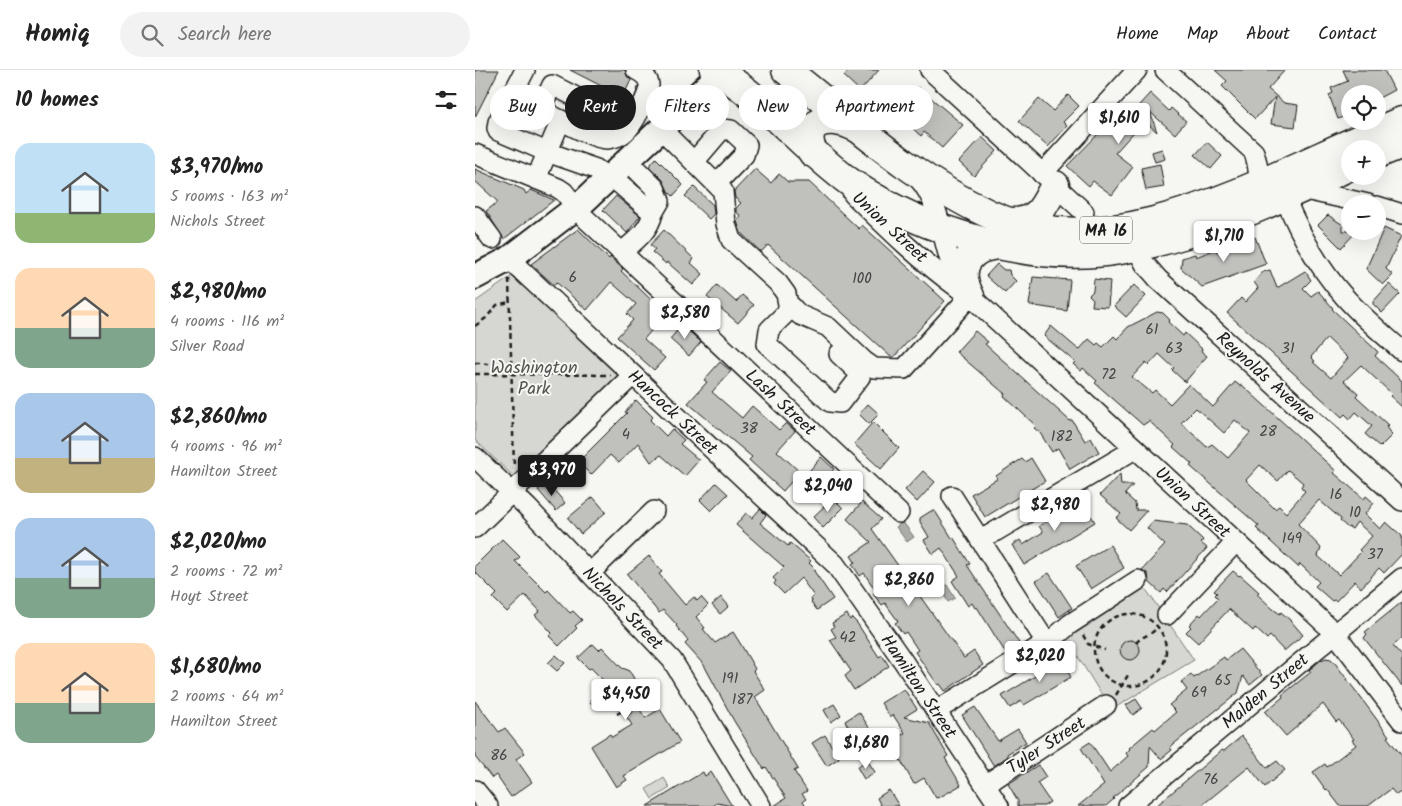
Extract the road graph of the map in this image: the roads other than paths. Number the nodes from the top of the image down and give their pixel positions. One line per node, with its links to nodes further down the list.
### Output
1 (525, 70): 24 (street)
2 (636, 70): 10 (street)
3 (649, 70): 11 (street)
4 (785, 70): 14 (highway, MA 16)
5 (930, 70): 32 (street)
6 (1137, 70): 32 (street)
7 (1165, 70): 33 (street)
8 (720, 71): 12 (main road); 25 (highway, MA 16)
9 (556, 78): 15 (street); 21 (street)
10 (649, 85)
11 (650, 85)
12 (706, 85)
13 (646, 94): 21 (street)
14 (817, 95)
15 (561, 120): 21 (street); 24 (street)
16 (1402, 121): 33 (highway, MA 16)
17 (817, 126): 25 (highway)
18 (660, 130): 30 (main road)
19 (662, 130): 28 (street)
20 (861, 130): 27 (highway, MA 16)
21 (588, 133)
22 (1402, 144): 23 (highway)
23 (1386, 150)
24 (547, 152): 30 (street); 31 (street)
25 (813, 153): 42 (highway, MA 16); 49 (street, Union Street)
26 (476, 155): 31 (street, Lash Street)
27 (901, 161): 42 (street, Union Street); 43 (highway, MA 16)
28 (695, 163): 34 (street); 34 (street)
29 (1341, 171): 35 (highway, MA 16)
30 (616, 172): 37 (main road); 46 (street)
31 (536, 178): 37 (street, Lash Street)
32 (1049, 180): 39 (street); 43 (highway)
33 (1260, 183): 43 (highway, MA 16)
34 (716, 184): 50 (street)
35 (1293, 193): 36 (street); 45 (highway, MA 16); 52 (street)
36 (1341, 199)
37 (576, 208): 46 (street, Lash Street); 47 (main road)
38 (1386, 209): 40 (street)
39 (1084, 212)
40 (1402, 214)
41 (475, 216): 44 (street)
42 (942, 228): 43 (highway, MA 16); 49 (street, Union Street)
43 (1005, 234): 45 (highway, MA 16); 49 (highway)
44 (492, 239)
45 (1136, 247): 58 (street, Reynolds Avenue)
46 (622, 252): 60 (street, Lash Street)
47 (509, 267): 48 (main road); 53 (street, Hancock Street)
48 (475, 277)
49 (970, 296): 51 (street); 54 (street, Union Street)
50 (792, 308): 51 (street); 51 (street)
51 (816, 322)
52 (1402, 351)
53 (624, 375): 56 (street); 64 (street, Hancock Street)
54 (1135, 449): 62 (street); 63 (street, Union Street)
55 (475, 457): 56 (street, Nichols Street)
56 (513, 493): 61 (street); 65 (street, Nichols Street)
57 (952, 496): 62 (street)
58 (1402, 502)
59 (654, 511): 65 (street)
60 (899, 513)
61 (475, 528)
62 (981, 540): 70 (street)
63 (1236, 542): 68 (street); 69 (street, Union Street)
64 (836, 566): 72 (street, Hamilton Street)
65 (590, 573): 77 (street, Nichols Street)
66 (1402, 578): 69 (street, Malden Street)
67 (1139, 580): 70 (street)
68 (1162, 621)
69 (1335, 633): 73 (street, Union Street); 79 (street, Malden Street)
70 (1046, 642): 72 (street)
71 (1107, 705): 74 (street, Tyler Street)
72 (936, 711): 74 (street, Hamilton Street)
73 (1402, 721)
74 (985, 785): 78 (street, Hamilton Street)
75 (475, 790): 76 (street)
76 (488, 806)
77 (761, 806)
78 (999, 806)
79 (1128, 806)

